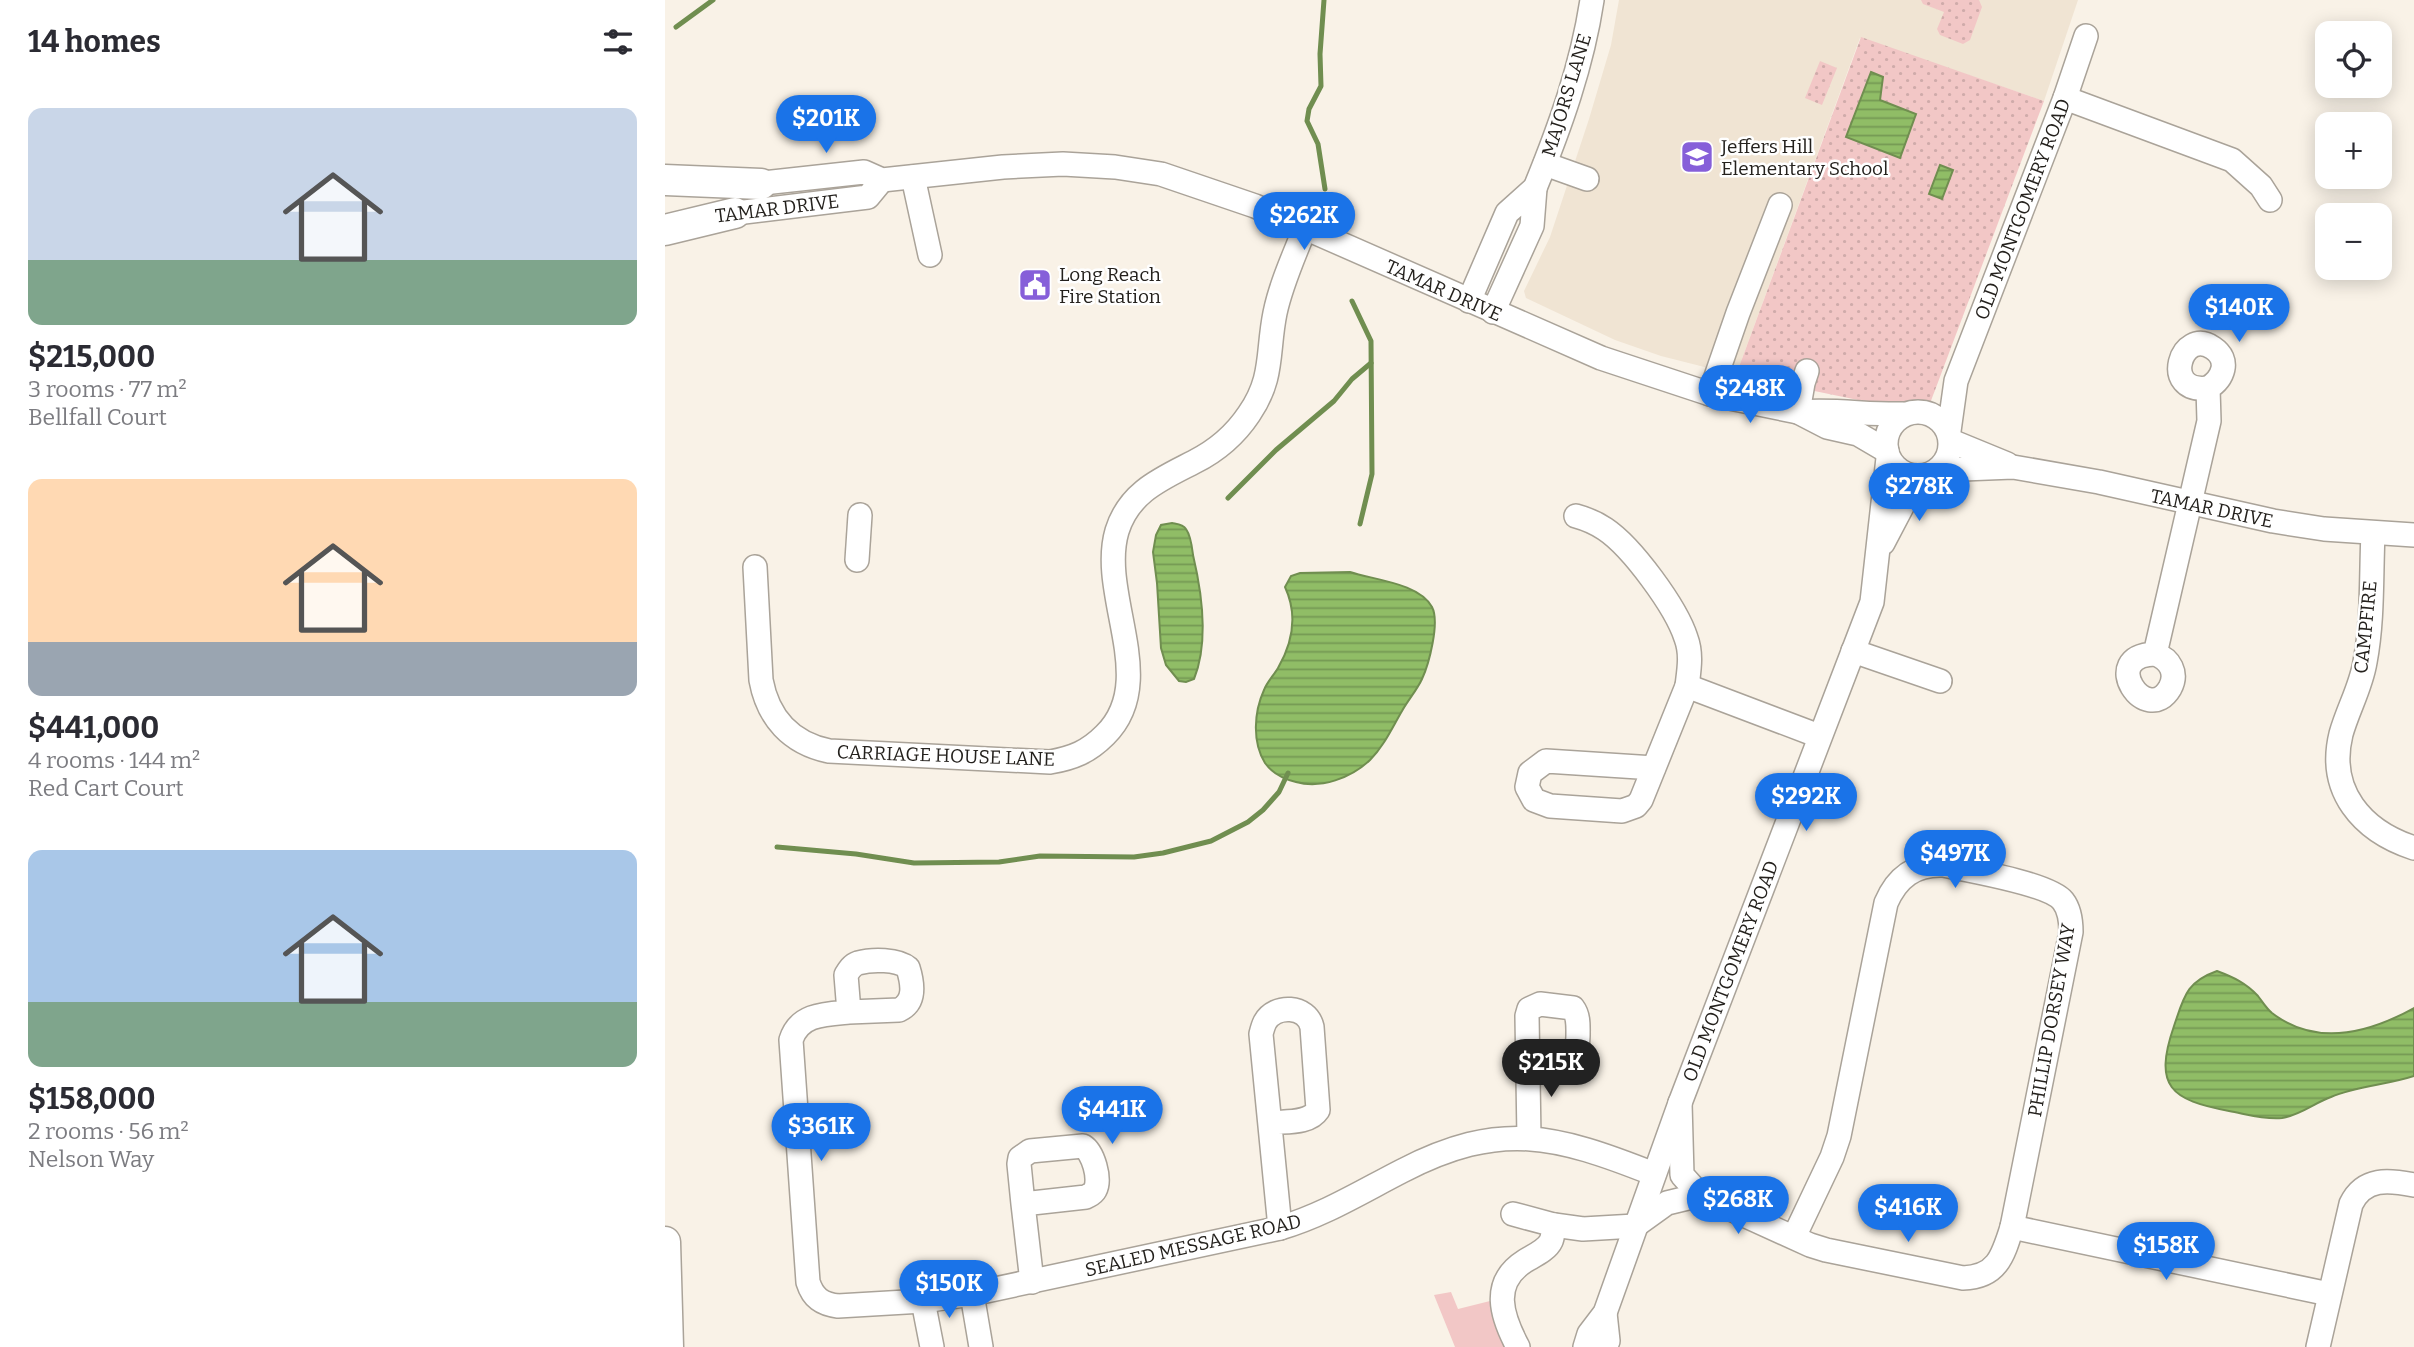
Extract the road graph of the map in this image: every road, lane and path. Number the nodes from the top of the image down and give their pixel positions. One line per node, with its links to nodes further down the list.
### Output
1 (1592, 0): 4 (street, MAJORS LANE)
2 (2086, 36): 3 (street, OLD MONTGOMERY ROAD)
3 (2065, 98): 12 (street); 22 (street, OLD MONTGOMERY ROAD)
4 (1545, 164): 6 (street); 10 (street, MAJORS LANE)
5 (913, 177): 8 (street, TAMAR DRIVE); 16 (street, TAMAR DRIVE); 18 (street)
6 (1587, 179)
7 (665, 180): 9 (main road)
8 (882, 180): 9 (street, TAMAR DRIVE); 14 (street, TAMAR DRIVE)
9 (761, 184): 11 (street, TAMAR DRIVE)
10 (1535, 188): 19 (street, MAJORS LANE); 20 (street, MAJORS LANE)
11 (665, 192)
12 (2270, 200)
13 (1780, 205): 24 (street)
14 (735, 213): 15 (street, TAMAR DRIVE); 17 (main road)
15 (665, 221)
16 (1305, 228): 19 (street, TAMAR DRIVE); 38 (street, CARRIAGE HOUSE LANE)
17 (665, 230)
18 (930, 255)
19 (1469, 301): 20 (street, TAMAR DRIVE)
20 (1493, 312): 24 (street, TAMAR DRIVE)
21 (1807, 372): 25 (street)
22 (1956, 381): 26 (street); 27 (street, OLD MONTGOMERY ROAD)
23 (2208, 388): 31 (street)
24 (1710, 394): 25 (street, TAMAR DRIVE)
25 (1798, 412): 26 (street, TAMAR DRIVE); 28 (street, TAMAR DRIVE)
26 (1909, 413): 27 (street); 28 (street)
27 (1950, 436): 29 (street, TAMAR DRIVE); 30 (street)
28 (1888, 454): 30 (street); 36 (street, OLD MONTGOMERY ROAD)
29 (2013, 467): 30 (street, TAMAR DRIVE); 31 (street, TAMAR DRIVE)
30 (1933, 472): 36 (street, OLD MONTGOMERY ROAD)
31 (2191, 504): 34 (street, TAMAR DRIVE); 40 (street)
32 (860, 515): 37 (street)
33 (1576, 516): 42 (street)
34 (2373, 533): 35 (street, TAMAR DRIVE); 45 (street, CAMPFIRE)
35 (2414, 535)
36 (1879, 549): 39 (street, OLD MONTGOMERY ROAD)
37 (857, 560)
38 (755, 568)
39 (1853, 651): 41 (street); 43 (street, OLD MONTGOMERY ROAD)
40 (2155, 654)
41 (1940, 681)
42 (1687, 686): 43 (street); 44 (street)
43 (1819, 736): 48 (street, OLD MONTGOMERY ROAD)
44 (1654, 768): 44 (street)
45 (2414, 848)
46 (849, 1012): 65 (street, SEALED MESSAGE ROAD)
47 (1529, 1061): 50 (street)
48 (1679, 1103): 51 (street, OLD MONTGOMERY ROAD); 53 (street)
49 (1270, 1123): 49 (street); 59 (street)
50 (1529, 1138): 51 (street, SEALED MESSAGE ROAD); 59 (street, SEALED MESSAGE ROAD)
51 (1654, 1174): 57 (street, OLD MONTGOMERY ROAD)
52 (2414, 1185): 64 (street)
53 (1700, 1195): 57 (street); 60 (street, PHILLIP DORSEY WAY)
54 (1023, 1204): 62 (street)
55 (1513, 1214): 56 (street)
56 (1554, 1225): 57 (street); 70 (street)
57 (1635, 1226): 66 (street, OLD MONTGOMERY ROAD)
58 (2013, 1227): 60 (street, PHILLIP DORSEY WAY); 60 (street, PHILLIP DORSEY WAY); 64 (street)
59 (1280, 1228): 62 (street, SEALED MESSAGE ROAD)
60 (1794, 1237)
61 (665, 1242): 67 (main road)
62 (1032, 1282): 63 (street, SEALED MESSAGE ROAD)
63 (972, 1294): 65 (street, SEALED MESSAGE ROAD); 69 (street)
64 (2329, 1294): 73 (street)
65 (923, 1301): 68 (street)
66 (1605, 1313): 71 (street, OLD MONTGOMERY ROAD); 72 (street, OLD MONTGOMERY ROAD)
67 (668, 1347)
68 (932, 1347)
69 (981, 1347)
70 (1518, 1347)
71 (1585, 1347)
72 (1605, 1347)
73 (2318, 1347)

